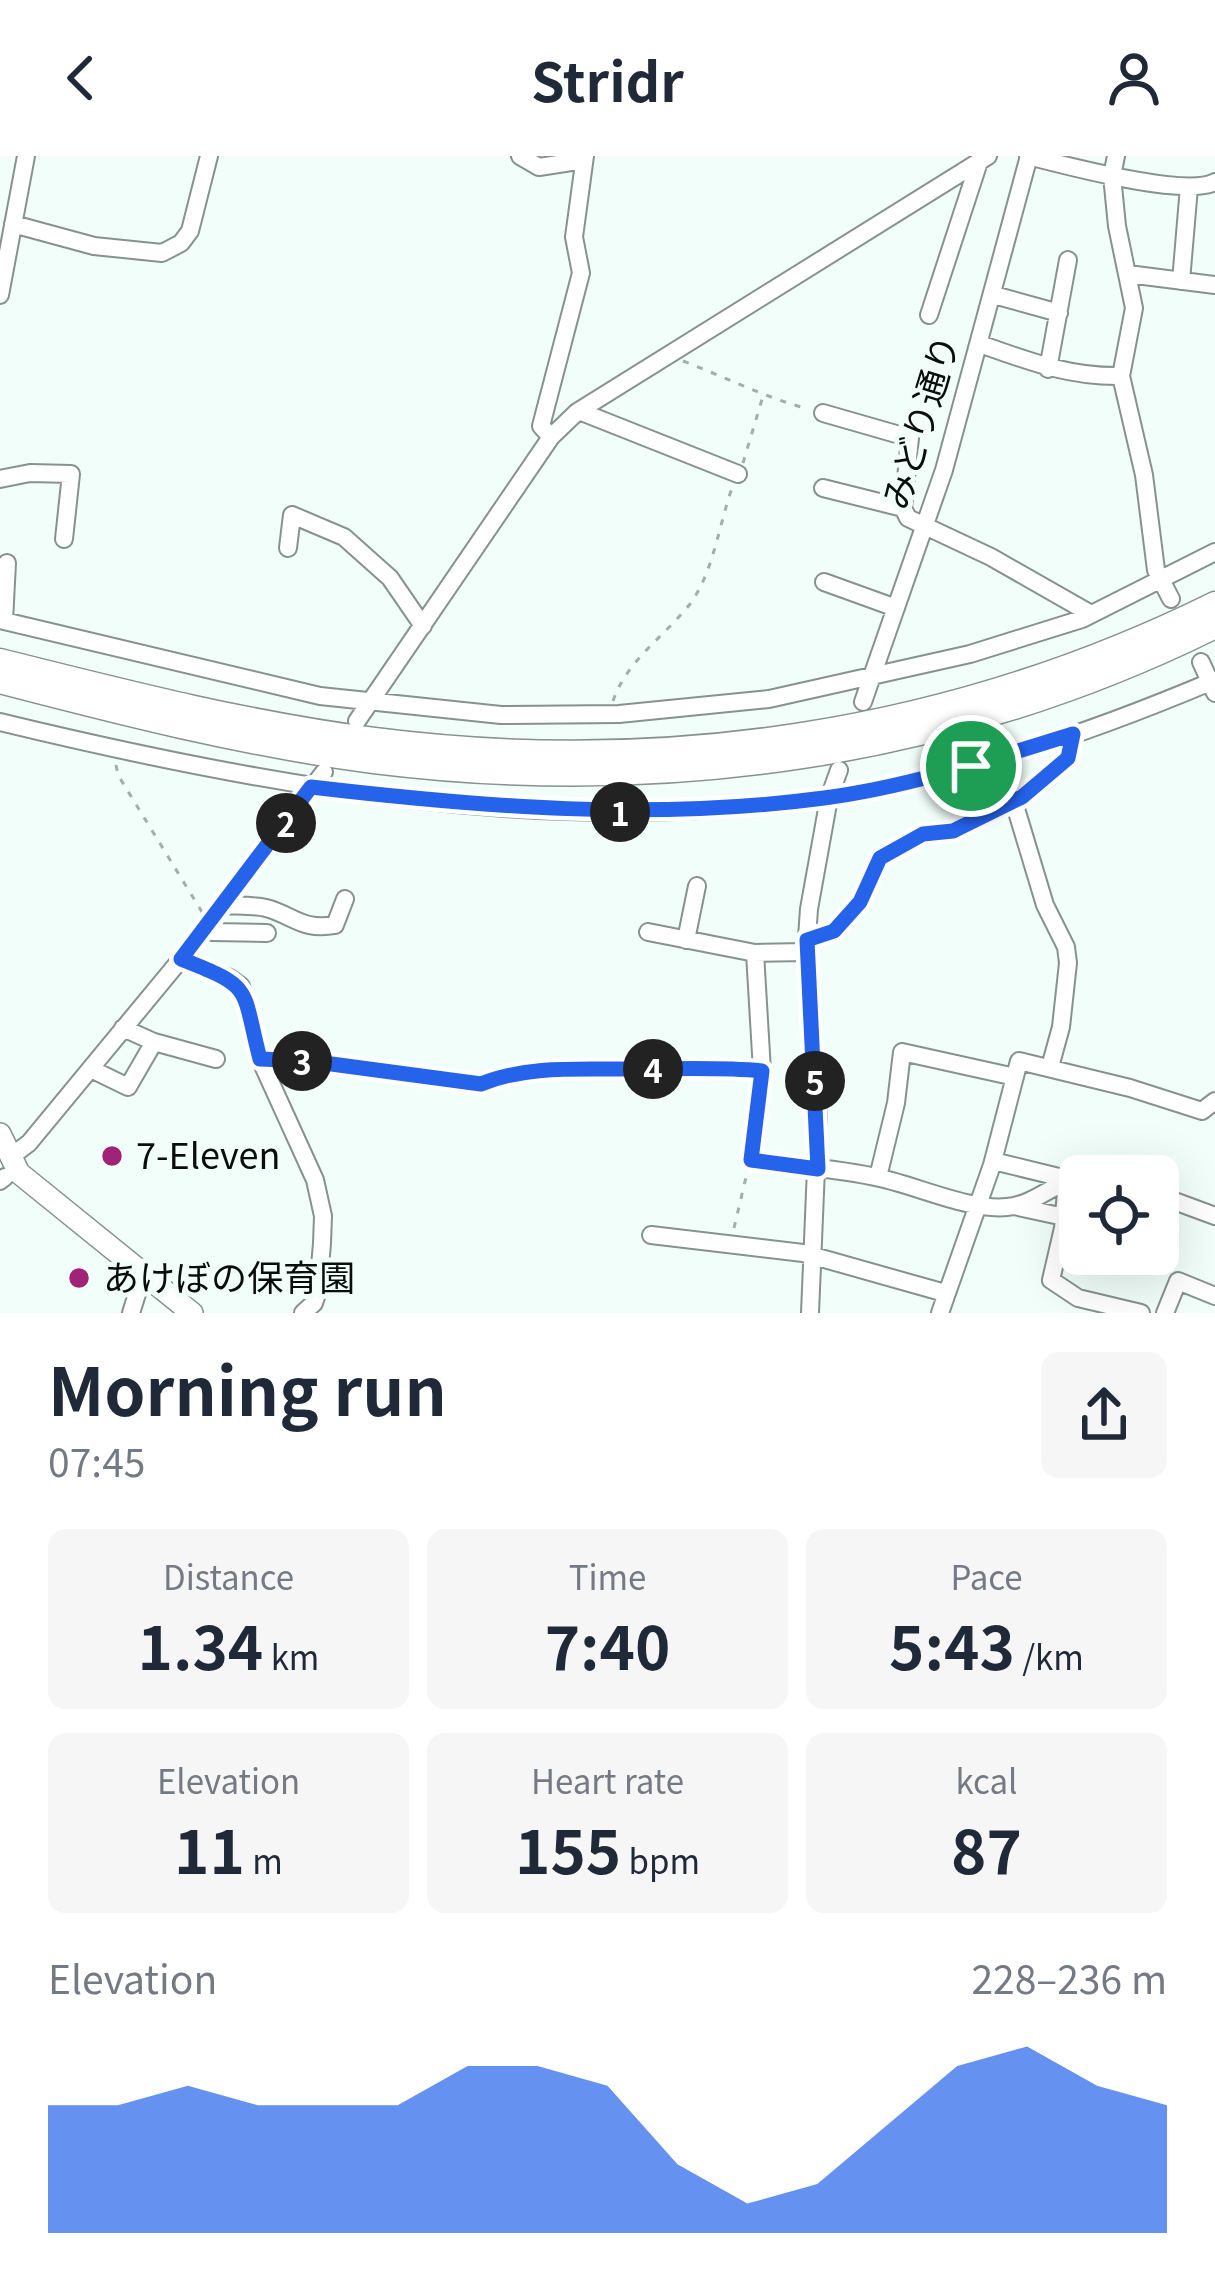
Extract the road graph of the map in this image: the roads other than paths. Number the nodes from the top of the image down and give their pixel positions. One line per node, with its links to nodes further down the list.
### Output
1 (26, 156): 11 (street)
2 (208, 156): 11 (street)
3 (520, 156): 6 (street)
4 (1028, 156): 8 (street); 17 (street, みどり通り)
5 (1116, 156): 8 (street)
6 (585, 158): 25 (street)
7 (983, 159): 19 (street); 23 (street)
8 (1112, 176): 10 (street); 13 (street)
9 (1215, 182): 10 (street)
10 (1190, 188): 14 (street)
11 (7, 232): 16 (street)
12 (1068, 260): 18 (street)
13 (1128, 274): 14 (street); 22 (street)
14 (1181, 281): 15 (street)
15 (1215, 285)
16 (0, 295)
17 (994, 295): 18 (street); 20 (street, みどり通り)
18 (1058, 313): 21 (street)
19 (929, 315)
20 (980, 344): 21 (street); 30 (street, みどり通り)
21 (1048, 369): 22 (street)
22 (1121, 376): 35 (street)
23 (579, 411): 25 (street); 26 (street)
24 (823, 413): 29 (street)
25 (551, 437): 42 (street)
26 (738, 474)
27 (0, 479): 31 (street)
28 (823, 488): 29 (street)
29 (903, 508): 30 (street)
30 (924, 528): 39 (street, みどり通り); 40 (street)
31 (64, 539)
32 (288, 548): 42 (street)
33 (1215, 552): 35 (street)
34 (7, 563): 41 (street)
35 (1162, 581): 37 (street); 40 (street)
36 (824, 582): 39 (street)
37 (1172, 599)
38 (1215, 604): 44 (highway)
39 (896, 608): 46 (street, みどり通り)
40 (1091, 614): 46 (street)
41 (2, 621): 49 (street)
42 (423, 626): 49 (street)
43 (1215, 626): 47 (highway)
44 (0, 661)
45 (1201, 662): 48 (street)
46 (872, 677): 49 (street); 50 (street, みどり通り)
47 (0, 681)
48 (1213, 685): 53 (street)
49 (371, 701): 52 (street)
50 (863, 702)
51 (0, 722): 56 (street)
52 (357, 722)
53 (1073, 734): 57 (street); 58 (street)
54 (839, 770): 57 (street)
55 (324, 772): 56 (street)
56 (311, 787): 57 (street); 61 (street)
57 (829, 798): 66 (street)
58 (1015, 802): 66 (street); 72 (street)
59 (698, 886): 65 (street)
60 (345, 899): 61 (street)
61 (223, 905): 62 (street)
62 (209, 923): 64 (street); 68 (street)
63 (648, 932): 65 (street)
64 (268, 933)
65 (686, 940): 67 (street)
66 (806, 946): 67 (street); 78 (street)
67 (755, 952): 78 (street)
68 (181, 959): 69 (street); 97 (street)
69 (123, 1028): 70 (street); 73 (street)
70 (154, 1042): 71 (street); 73 (street)
71 (216, 1059)
72 (1050, 1067): 74 (street); 75 (street)
73 (91, 1070): 79 (street)
74 (1015, 1076): 77 (street); 80 (street)
75 (1215, 1101)
76 (0, 1134): 79 (main road)
77 (993, 1161): 81 (street); 84 (street)
78 (818, 1169): 80 (street); 90 (street)
79 (7, 1172): 91 (main road)
80 (878, 1177): 84 (street)
81 (1059, 1177)
82 (1059, 1183): 85 (street)
83 (1179, 1203): 87 (street)
84 (977, 1204): 85 (street); 92 (street)
85 (1014, 1206): 86 (street)
86 (1059, 1216)
87 (1215, 1216)
88 (651, 1235): 90 (street)
89 (1059, 1243): 94 (street)
90 (813, 1256): 92 (street); 98 (street)
91 (143, 1275): 95 (street); 96 (main road)
92 (945, 1293): 99 (street)
93 (1215, 1296): 101 (street)
94 (1104, 1308): 100 (street)
95 (131, 1313)
96 (192, 1313)
97 (303, 1313)
98 (810, 1313)
99 (940, 1313)
100 (1142, 1313)
101 (1165, 1313)

